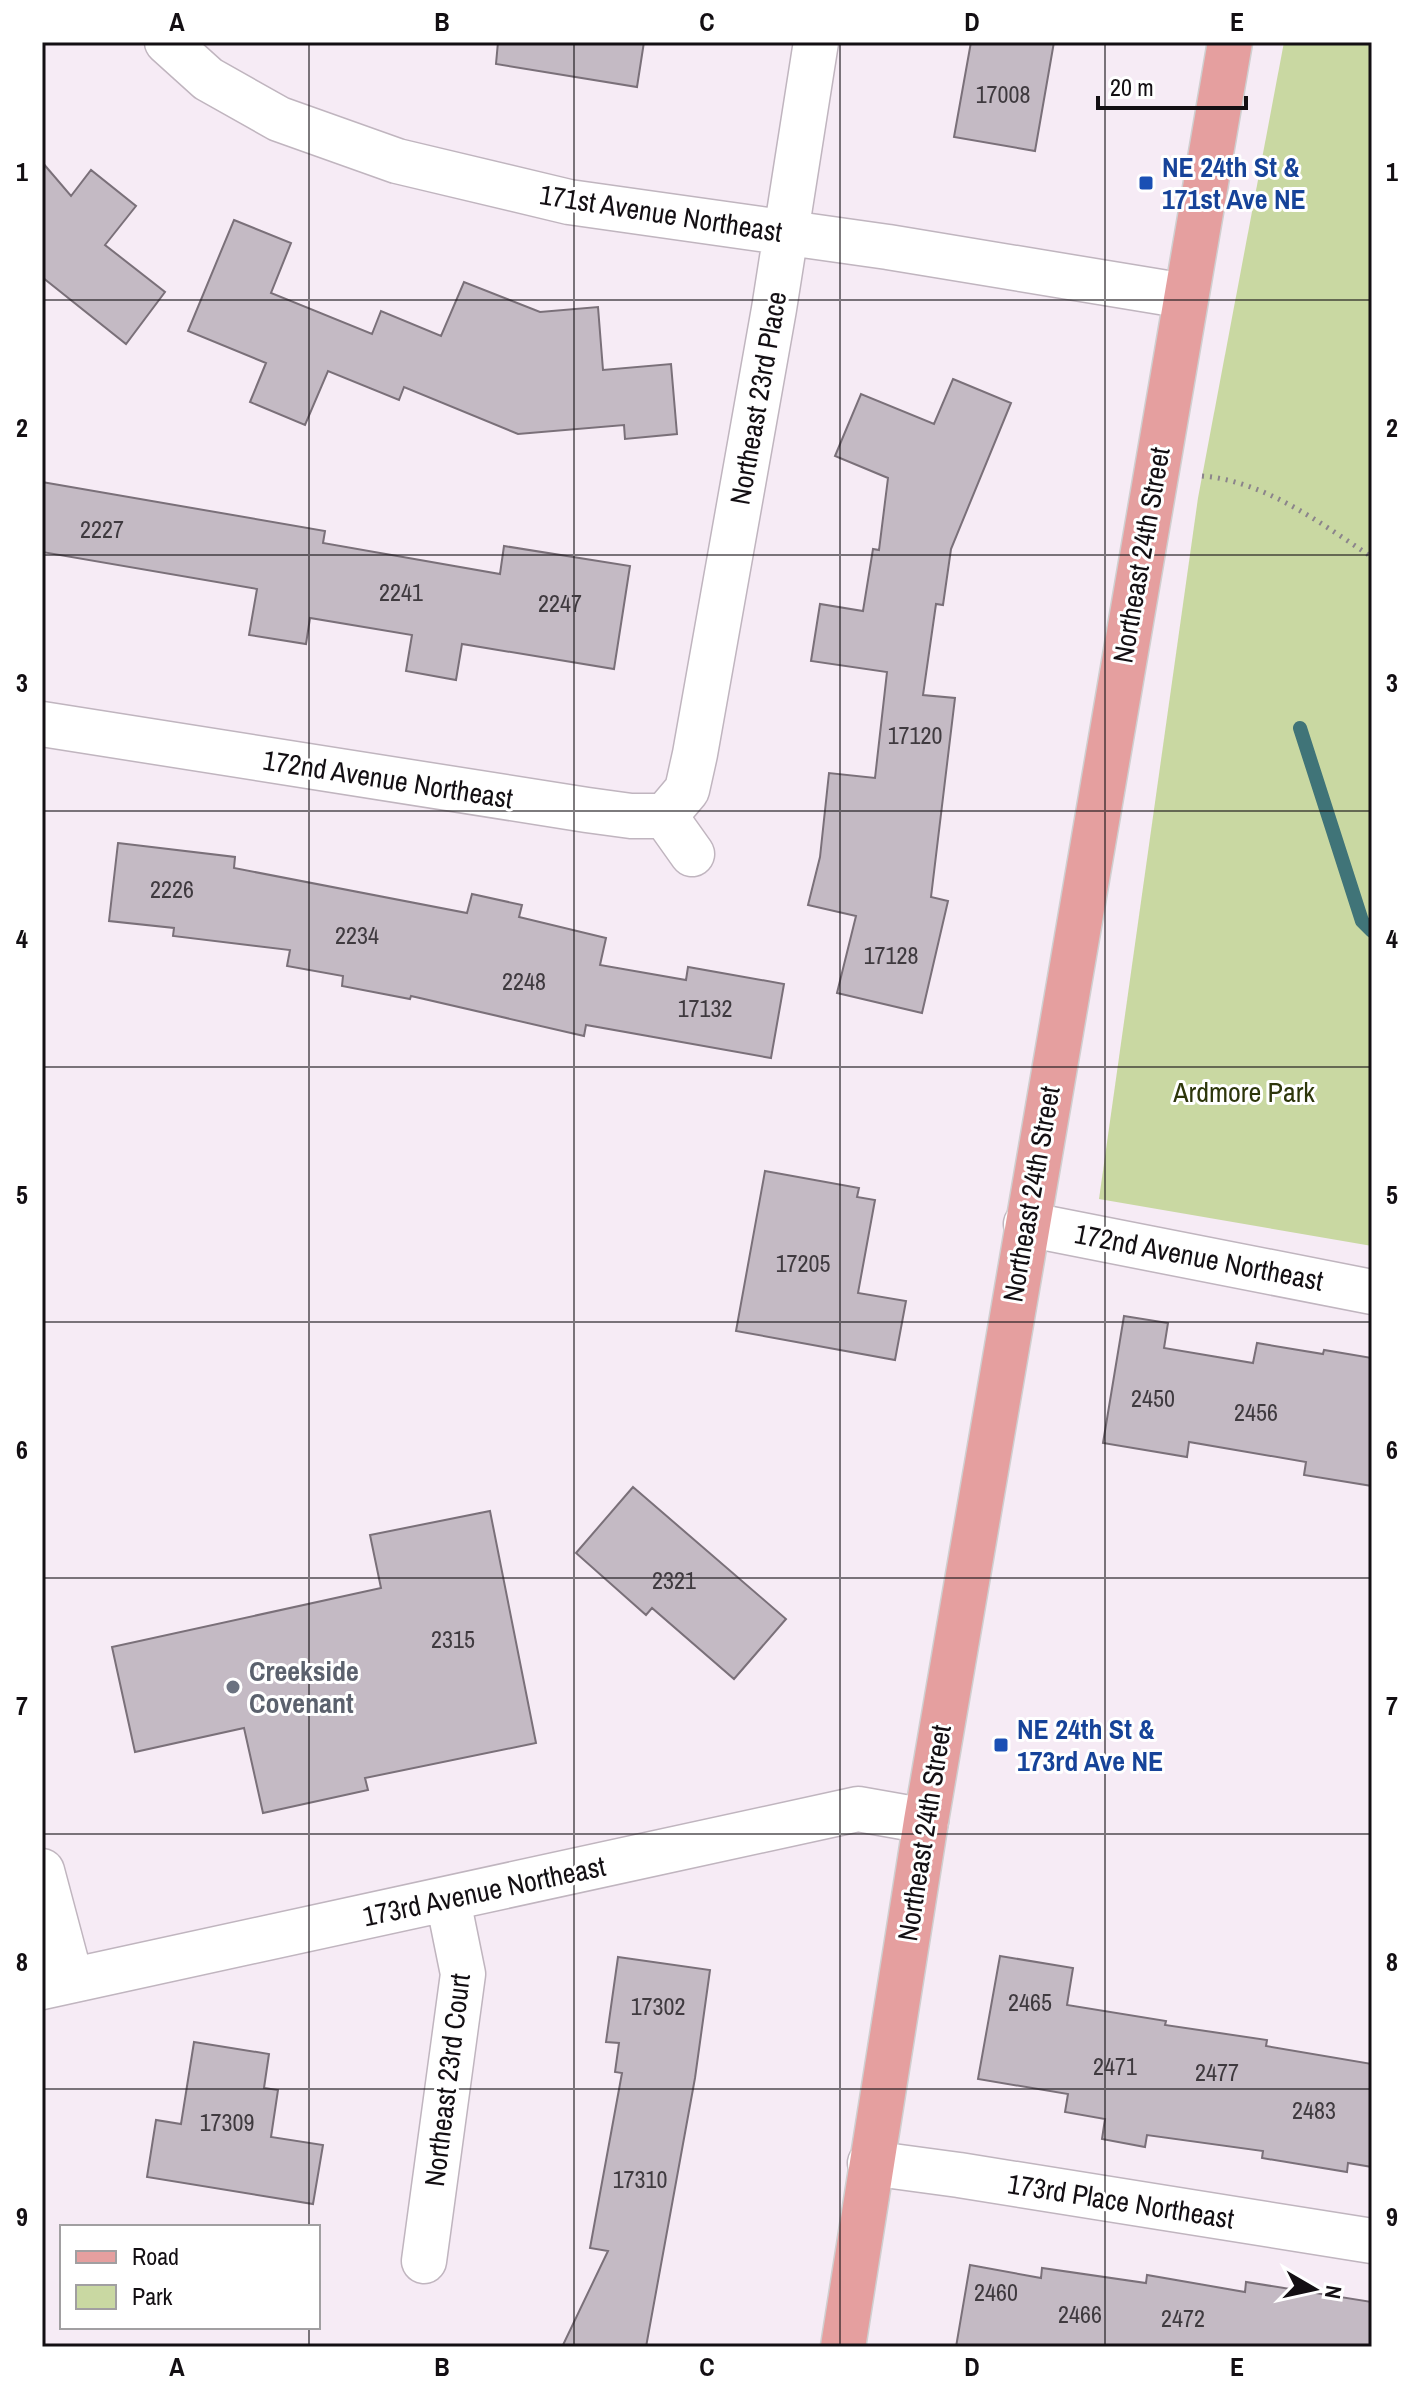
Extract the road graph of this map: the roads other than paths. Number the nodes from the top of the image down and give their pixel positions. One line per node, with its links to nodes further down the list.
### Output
1 (167, 42): 4 (street, 171st Avenue Northeast)
2 (816, 42): 4 (street, Northeast 23rd Place)
3 (1230, 42): 5 (main road, Northeast 24th Street)
4 (786, 233): 5 (street, 171st Avenue Northeast); 7 (street, Northeast 23rd Place)
5 (1185, 296): 9 (main road, Northeast 24th Street)
6 (42, 724): 7 (street, 172nd Avenue Northeast)
7 (665, 816): 8 (street)
8 (692, 854)
9 (1026, 1224): 10 (street, 172nd Avenue Northeast); 11 (main road, Northeast 24th Street)
10 (1372, 1292)
11 (926, 1821): 13 (street, 173rd Avenue Northeast); 15 (main road, Northeast 24th Street)
12 (42, 1871): 14 (street)
13 (448, 1900): 14 (street, 173rd Avenue Northeast); 17 (street, Northeast 23rd Court)
14 (56, 1984)
15 (870, 2163): 16 (street, 173rd Place Northeast); 18 (main road, Northeast 24th Street)
16 (1372, 2241)
17 (424, 2261)
18 (843, 2347)

